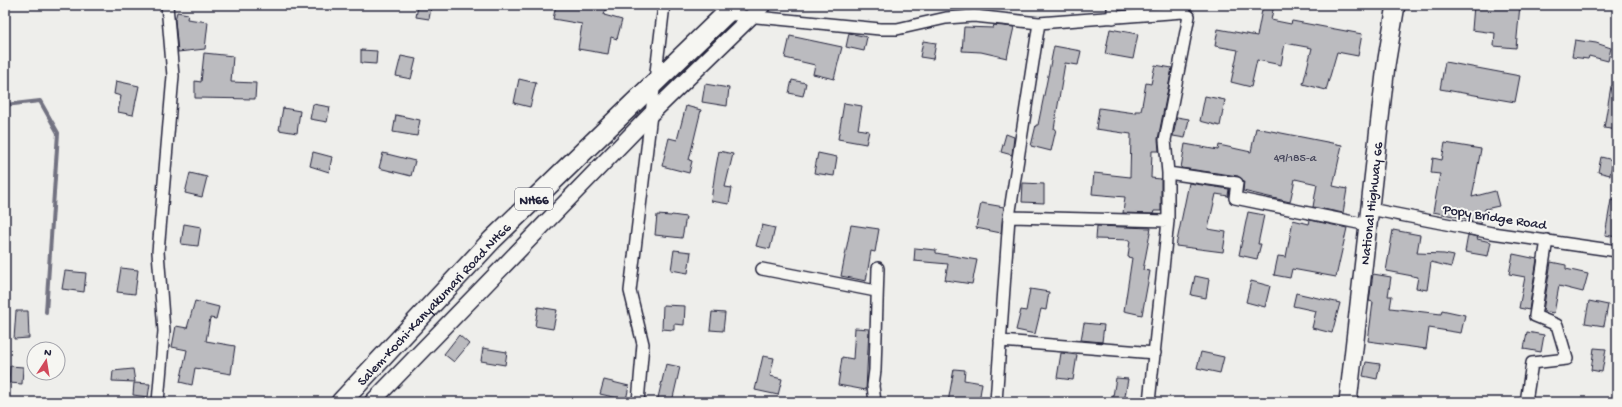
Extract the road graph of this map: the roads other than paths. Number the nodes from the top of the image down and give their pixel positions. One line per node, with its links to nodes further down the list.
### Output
1 (168, 5): 23 (street)
2 (664, 5): 10 (street)
3 (763, 5): 7 (street)
4 (1113, 5): 8 (street)
5 (1396, 5): 14 (main road, National Highway 66)
6 (730, 10): 7 (street); 10 (highway, Salem-Kochi-Kanyakumari Road NH66 / NH66)
7 (751, 16): 9 (street); 11 (street)
8 (1113, 18): 9 (street); 12 (street)
9 (1039, 23): 13 (street)
10 (654, 82): 11 (street); 24 (highway, Salem-Kochi-Kanyakumari Road NH66 / NH66)
11 (651, 114): 25 (street); 26 (street)
12 (1168, 173): 14 (street, Popy Bridge Road); 15 (street)
13 (1009, 217): 15 (street); 21 (street)
14 (1369, 217): 16 (street, Popy Bridge Road); 30 (main road, National Highway 66)
15 (1168, 221): 22 (street)
16 (1547, 240): 17 (street, Popy Bridge Road); 31 (street)
17 (1617, 250)
18 (878, 268): 20 (street)
19 (762, 269): 20 (street)
20 (876, 291): 27 (street)
21 (1000, 341): 22 (street); 28 (street)
22 (1155, 352): 29 (street)
23 (158, 402)
24 (341, 402)
25 (372, 402)
26 (638, 402)
27 (874, 402)
28 (996, 402)
29 (1149, 402)
30 (1348, 402)
31 (1526, 402)

